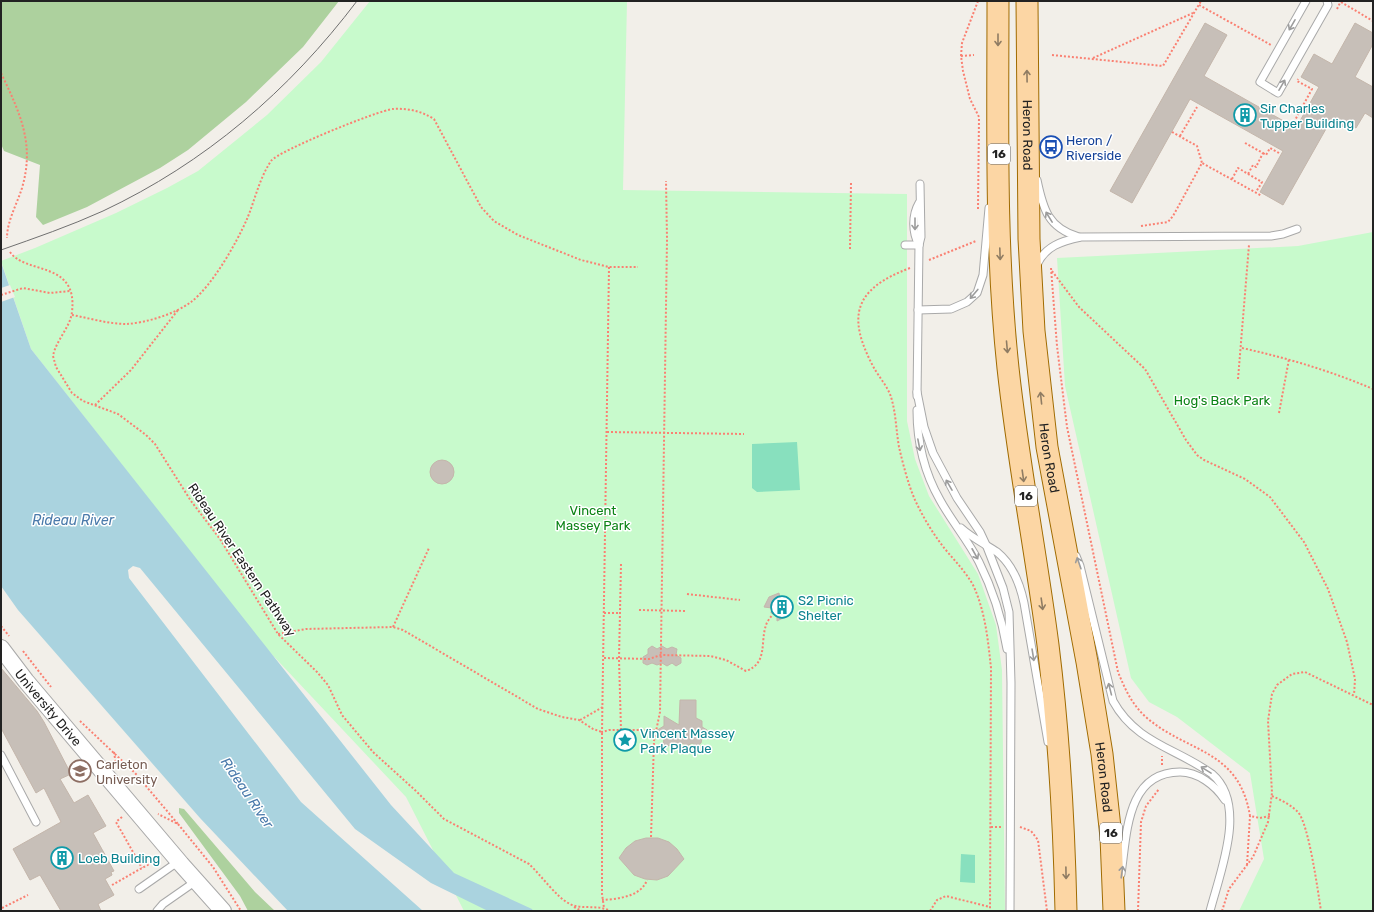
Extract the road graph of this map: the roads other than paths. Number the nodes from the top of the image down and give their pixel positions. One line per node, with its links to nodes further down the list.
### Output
1 (998, 1): 7 (main road, 16, one-way to 7)
2 (1027, 1): 6 (main road, Heron Road / 16)
3 (1035, 1): 6 (main road)
4 (1306, 1): 5 (lane, one-way to 5)
5 (1327, 1)
6 (1026, 25): 8 (main road, Heron Road / 16, one-way to 6)
7 (998, 104): 10 (lane); 27 (main road, 16, one-way to 27)
8 (1028, 129): 13 (lane, one-way to 8); 16 (main road, Heron Road / 16)
9 (920, 184): 15 (lane)
10 (990, 191)
11 (990, 199): 17 (lane, one-way to 17)
12 (1297, 229): 13 (lane)
13 (1081, 237): 16 (lane)
14 (905, 245): 15 (lane)
15 (919, 245): 17 (lane)
16 (1030, 279): 19 (main road, Heron Road / 16, one-way to 16)
17 (918, 310): 18 (lane)
18 (917, 392): 20 (lane, one-way to 20); 21 (lane, one-way to 18)
19 (1062, 519): 25 (lane, one-way to 19); 35 (main road, Heron Road / 16)
20 (954, 521): 21 (lane); 23 (lane, one-way to 23)
21 (987, 547): 23 (lane); 27 (lane, one-way to 27)
22 (7, 644): 28 (street, University Drive)
23 (1010, 669): 33 (lane)
24 (1, 755): 26 (lane)
25 (1226, 801): 35 (lane, one-way to 25); 36 (lane)
26 (36, 822)
27 (1065, 836): 34 (main road, 16, one-way to 34)
28 (179, 861): 29 (street, University Drive); 30 (lane)
29 (197, 880): 31 (lane); 32 (street, University Drive)
30 (139, 888)
31 (157, 911)
32 (224, 911)
33 (1010, 911)
34 (1066, 911)
35 (1115, 911)
36 (1210, 911)

